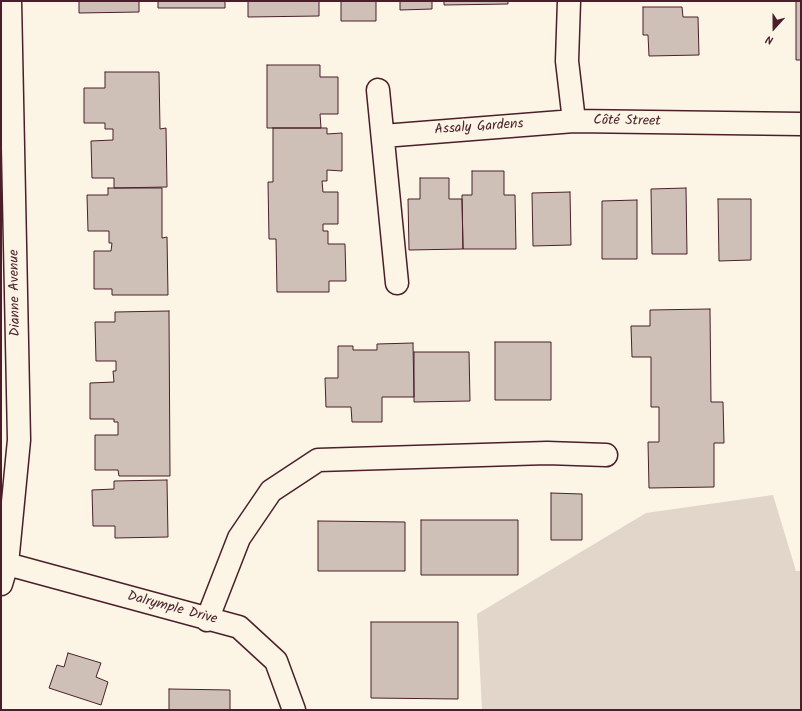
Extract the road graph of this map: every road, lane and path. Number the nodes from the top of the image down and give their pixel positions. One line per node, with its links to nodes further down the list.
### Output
1 (10, 1): 9 (street, Dianne Avenue)
2 (569, 1): 4 (street, Côté Street)
3 (378, 90): 6 (street)
4 (574, 121): 5 (street, Côté Street); 6 (street, Assaly Gardens)
5 (801, 124)
6 (383, 136): 7 (street)
7 (397, 283)
8 (606, 455): 10 (street)
9 (4, 574): 10 (street, Dalrymple Drive)
10 (207, 620): 11 (street, Dalrymple Drive)
11 (294, 710)

